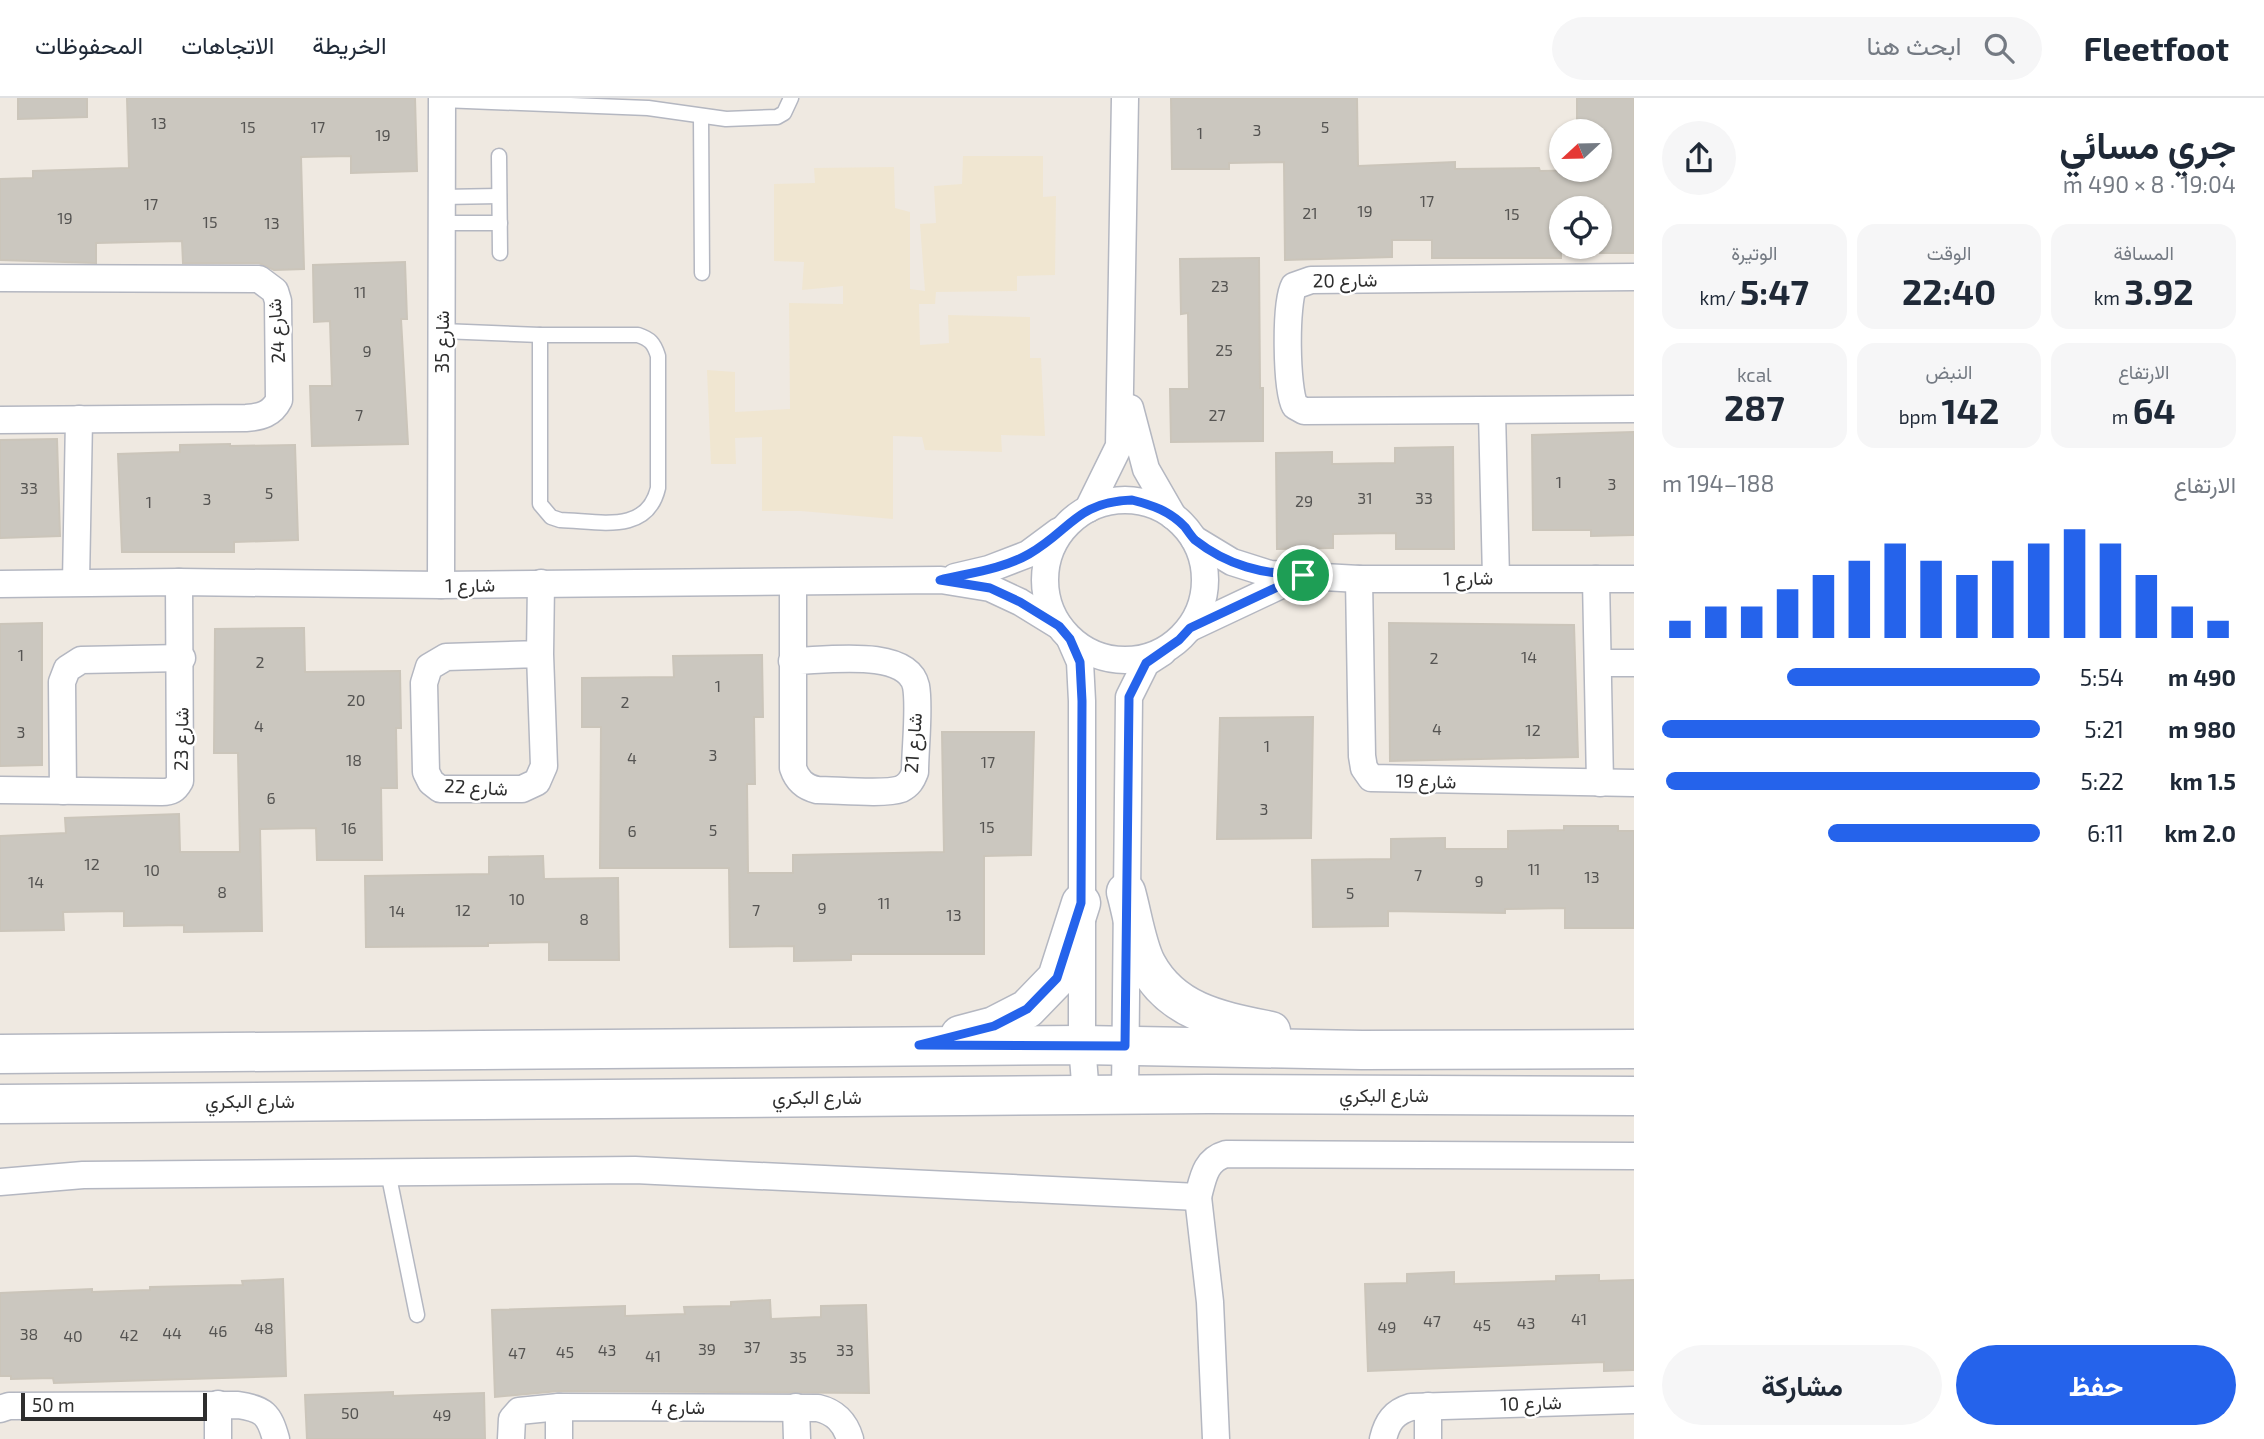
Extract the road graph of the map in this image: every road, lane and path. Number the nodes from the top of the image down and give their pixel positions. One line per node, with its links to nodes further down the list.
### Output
1 (791, 98): 4 (lane)
2 (1125, 98): 16 (street)
3 (442, 99): 4 (lane); 7 (street, شارع 35)
4 (701, 116): 11 (lane)
5 (499, 156): 6 (lane)
6 (499, 196): 7 (lane); 9 (lane)
7 (442, 197): 8 (street, شارع 35)
8 (442, 223): 9 (lane); 14 (street, شارع 35)
9 (500, 223): 10 (lane)
10 (500, 253)
11 (702, 273)
12 (1634, 277): 18 (street, شارع 20)
13 (0, 278): 20 (street, شارع 24)
14 (442, 331): 15 (lane); 36 (street, شارع 35)
15 (540, 335): 15 (lane)
16 (1122, 369): 21 (street); 22 (street)
17 (1634, 410): 18 (street, شارع 20)
18 (1492, 412): 26 (street)
19 (0, 419): 20 (street, شارع 24)
20 (79, 419): 31 (street)
21 (1088, 509): 22 (street); 23 (street)
22 (1173, 516): 24 (street)
23 (1066, 526): 30 (street, شارع 1); 38 (street)
24 (1194, 539): 25 (street, شارع 1); 37 (street)
25 (1303, 575): 27 (street, شارع 1); 37 (street, شارع 1)
26 (1496, 578): 27 (street, شارع 1); 28 (street, شارع 1)
27 (1359, 579): 45 (street, شارع 19)
28 (1596, 579): 29 (street, شارع 1); 43 (street)
29 (1634, 579)
30 (940, 580): 33 (street, شارع 1); 38 (street, شارع 1)
31 (76, 582): 32 (street, شارع 1); 35 (street, شارع 1)
32 (179, 582): 36 (street, شارع 1); 41 (street, شارع 23)
33 (793, 582): 34 (street, شارع 1); 42 (street, شارع 21)
34 (541, 583): 36 (street, شارع 1); 40 (street, شارع 22)
35 (0, 584)
36 (441, 585)
37 (1190, 628): 39 (street)
38 (1065, 632): 39 (street); 50 (street)
39 (1166, 649): 49 (street)
40 (540, 654): 40 (street, شارع 22)
41 (182, 658): 48 (street); 48 (street, شارع 23)
42 (792, 661): 42 (street, شارع 21)
43 (1599, 663): 44 (street); 45 (street)
44 (1634, 663)
45 (1600, 783): 46 (street, شارع 19)
46 (1634, 783)
47 (0, 790): 48 (street, شارع 23)
48 (63, 791)
49 (1126, 892): 53 (street); 55 (main road)
50 (1081, 903): 51 (main road); 52 (street)
51 (919, 1045): 52 (main road); 56 (main road)
52 (1082, 1045): 53 (main road); 57 (street)
53 (1125, 1046): 55 (main road); 58 (street)
54 (1634, 1049): 55 (main road)
55 (1362, 1050)
56 (0, 1054)
57 (1086, 1096): 58 (main road, شارع البكري); 60 (main road, شارع البكري)
58 (1125, 1096): 59 (main road, شارع البكري)
59 (1634, 1096)
60 (0, 1104)
61 (1634, 1156): 64 (street)
62 (388, 1172): 63 (street); 64 (street); 65 (lane)
63 (0, 1182)
64 (1198, 1197): 78 (street)
65 (417, 1315)
66 (1634, 1400): 68 (street, شارع 10)
67 (218, 1405): 71 (street); 72 (street); 73 (street)
68 (1428, 1406): 79 (street, شارع 10); 80 (street)
69 (559, 1407): 70 (street, شارع 4); 74 (street, شارع 4); 75 (street)
70 (796, 1407): 76 (street); 77 (street, شارع 4)
71 (0, 1409)
72 (218, 1439)
73 (276, 1439)
74 (511, 1439)
75 (559, 1439)
76 (797, 1439)
77 (850, 1439)
78 (1216, 1439)
79 (1383, 1439)
80 (1428, 1439)

